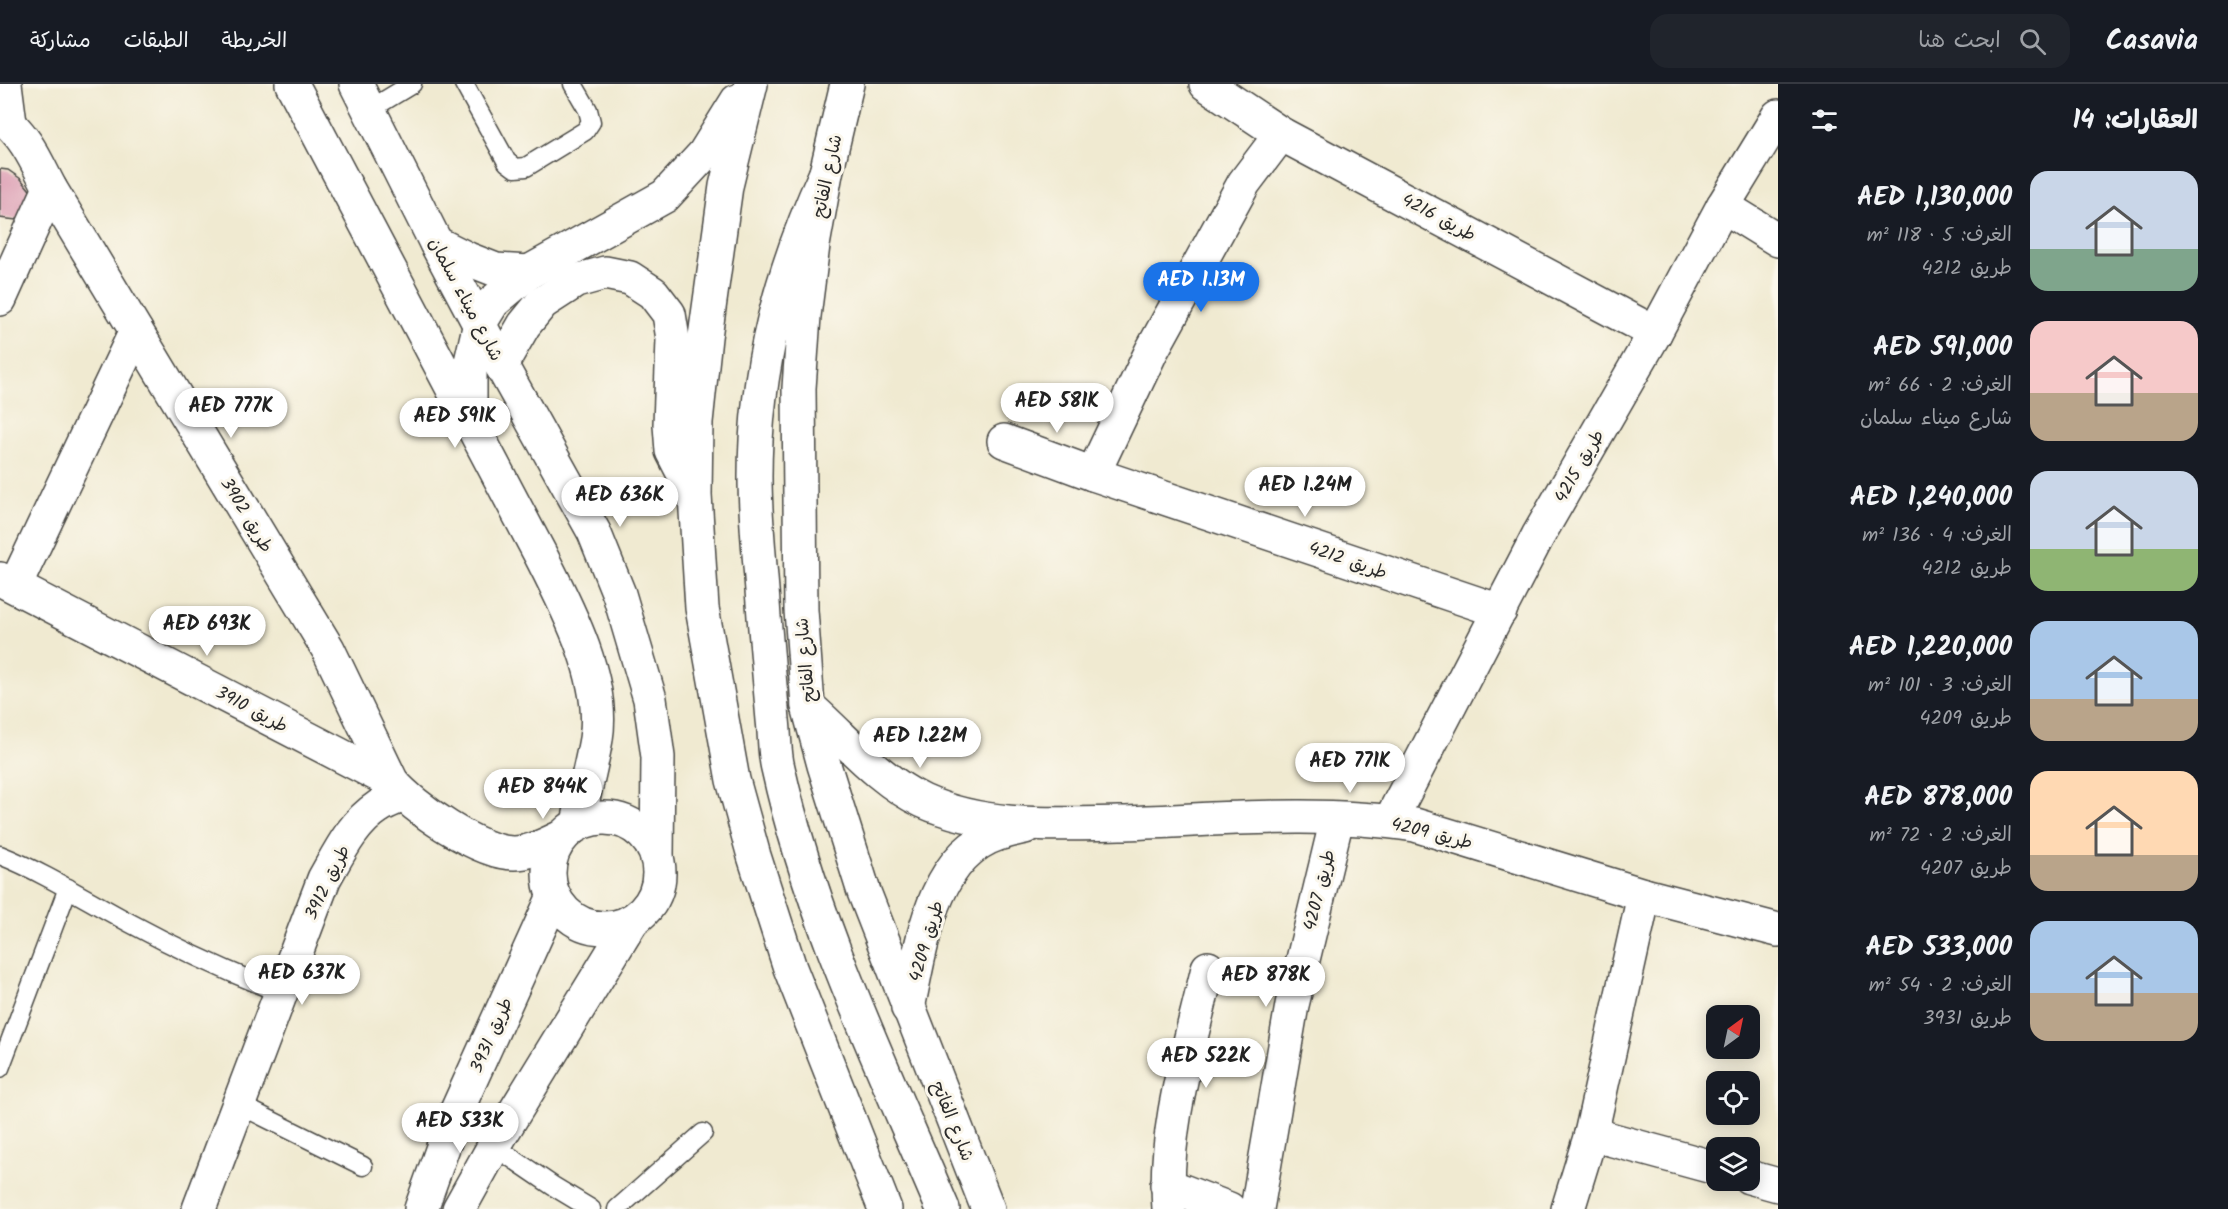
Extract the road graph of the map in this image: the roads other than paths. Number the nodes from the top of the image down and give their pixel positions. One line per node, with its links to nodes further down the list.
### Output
1 (4, 84): 11 (main road, طريق 3902)
2 (291, 84): 24 (main road)
3 (412, 84): 9 (lane)
4 (464, 84): 5 (lane)
5 (573, 84)
6 (749, 84): 18 (main road); 27 (main road)
7 (847, 84): 13 (main road, شارع الفاتح)
8 (1219, 88): 12 (main road, طريق 4216)
9 (363, 97): 17 (main road, شارع ميناء سلمان)
10 (1778, 116): 15 (main road, طريق 4215)
11 (5, 119): 14 (main road, طريق 3902)
12 (1281, 134): 22 (main road, طريق 4216); 26 (main road)
13 (826, 173): 30 (main road, شارع الفاتح); 63 (main road)
14 (50, 188): 19 (main road); 21 (main road, طريق 3902)
15 (1723, 206): 16 (main road); 22 (main road, طريق 4215)
16 (1778, 240)
17 (436, 243): 18 (main road); 20 (main road, شارع ميناء سلمان)
18 (529, 272): 20 (main road)
19 (0, 299)
20 (480, 323): 23 (main road, شارع ميناء سلمان); 24 (main road)
21 (136, 331): 28 (main road, طريق 3910); 31 (main road, طريق 3902)
22 (1655, 333): 29 (main road, طريق 4215)
23 (501, 366): 27 (main road); 37 (main road, شارع ميناء سلمان)
24 (470, 421): 35 (main road)
25 (1004, 441): 26 (main road, طريق 4212)
26 (1093, 474): 29 (main road, طريق 4212)
27 (695, 495): 62 (main road)
28 (8, 582): 31 (main road, طريق 3910)
29 (1500, 611): 33 (main road, طريق 4215)
30 (808, 706): 34 (main road, طريق 4209); 45 (main road, شارع الفاتح)
31 (398, 789): 35 (main road, طريق 3902); 44 (main road, طريق 3912)
32 (1337, 819): 33 (main road, طريق 4209); 34 (main road, طريق 4209); 66 (main road, طريق 4207)
33 (1390, 821): 39 (main road, طريق 4209)
34 (1039, 825): 45 (main road, طريق 4209)
35 (570, 831): 37 (main road); 40 (main road)
36 (0, 855): 38 (lane)
37 (657, 857): 41 (main road)
38 (68, 888): 44 (lane); 46 (lane)
39 (1644, 895): 42 (main road, طريق 4209); 50 (main road)
40 (554, 896): 41 (main road); 48 (main road, طريق 3931)
41 (632, 921): 51 (main road)
42 (1778, 930)
43 (1208, 968): 56 (main road)
44 (279, 992): 47 (main road, طريق 3912)
45 (908, 1008): 64 (main road, شارع الفاتح)
46 (0, 1068)
47 (238, 1104): 53 (lane); 57 (main road, طريق 3912)
48 (453, 1119): 51 (main road); 58 (main road, طريق 3931)
49 (704, 1133): 61 (lane)
50 (1590, 1134): 52 (main road); 67 (main road)
51 (494, 1146): 59 (main road); 60 (lane)
52 (1706, 1165)
53 (363, 1166)
54 (1760, 1180): 55 (main road)
55 (1778, 1185)
56 (1168, 1197): 65 (main road)
57 (199, 1209)
58 (421, 1209)
59 (459, 1209)
60 (591, 1209)
61 (617, 1209)
62 (885, 1209)
63 (943, 1209)
64 (988, 1209)
65 (1229, 1209)
66 (1257, 1209)
67 (1568, 1209)

